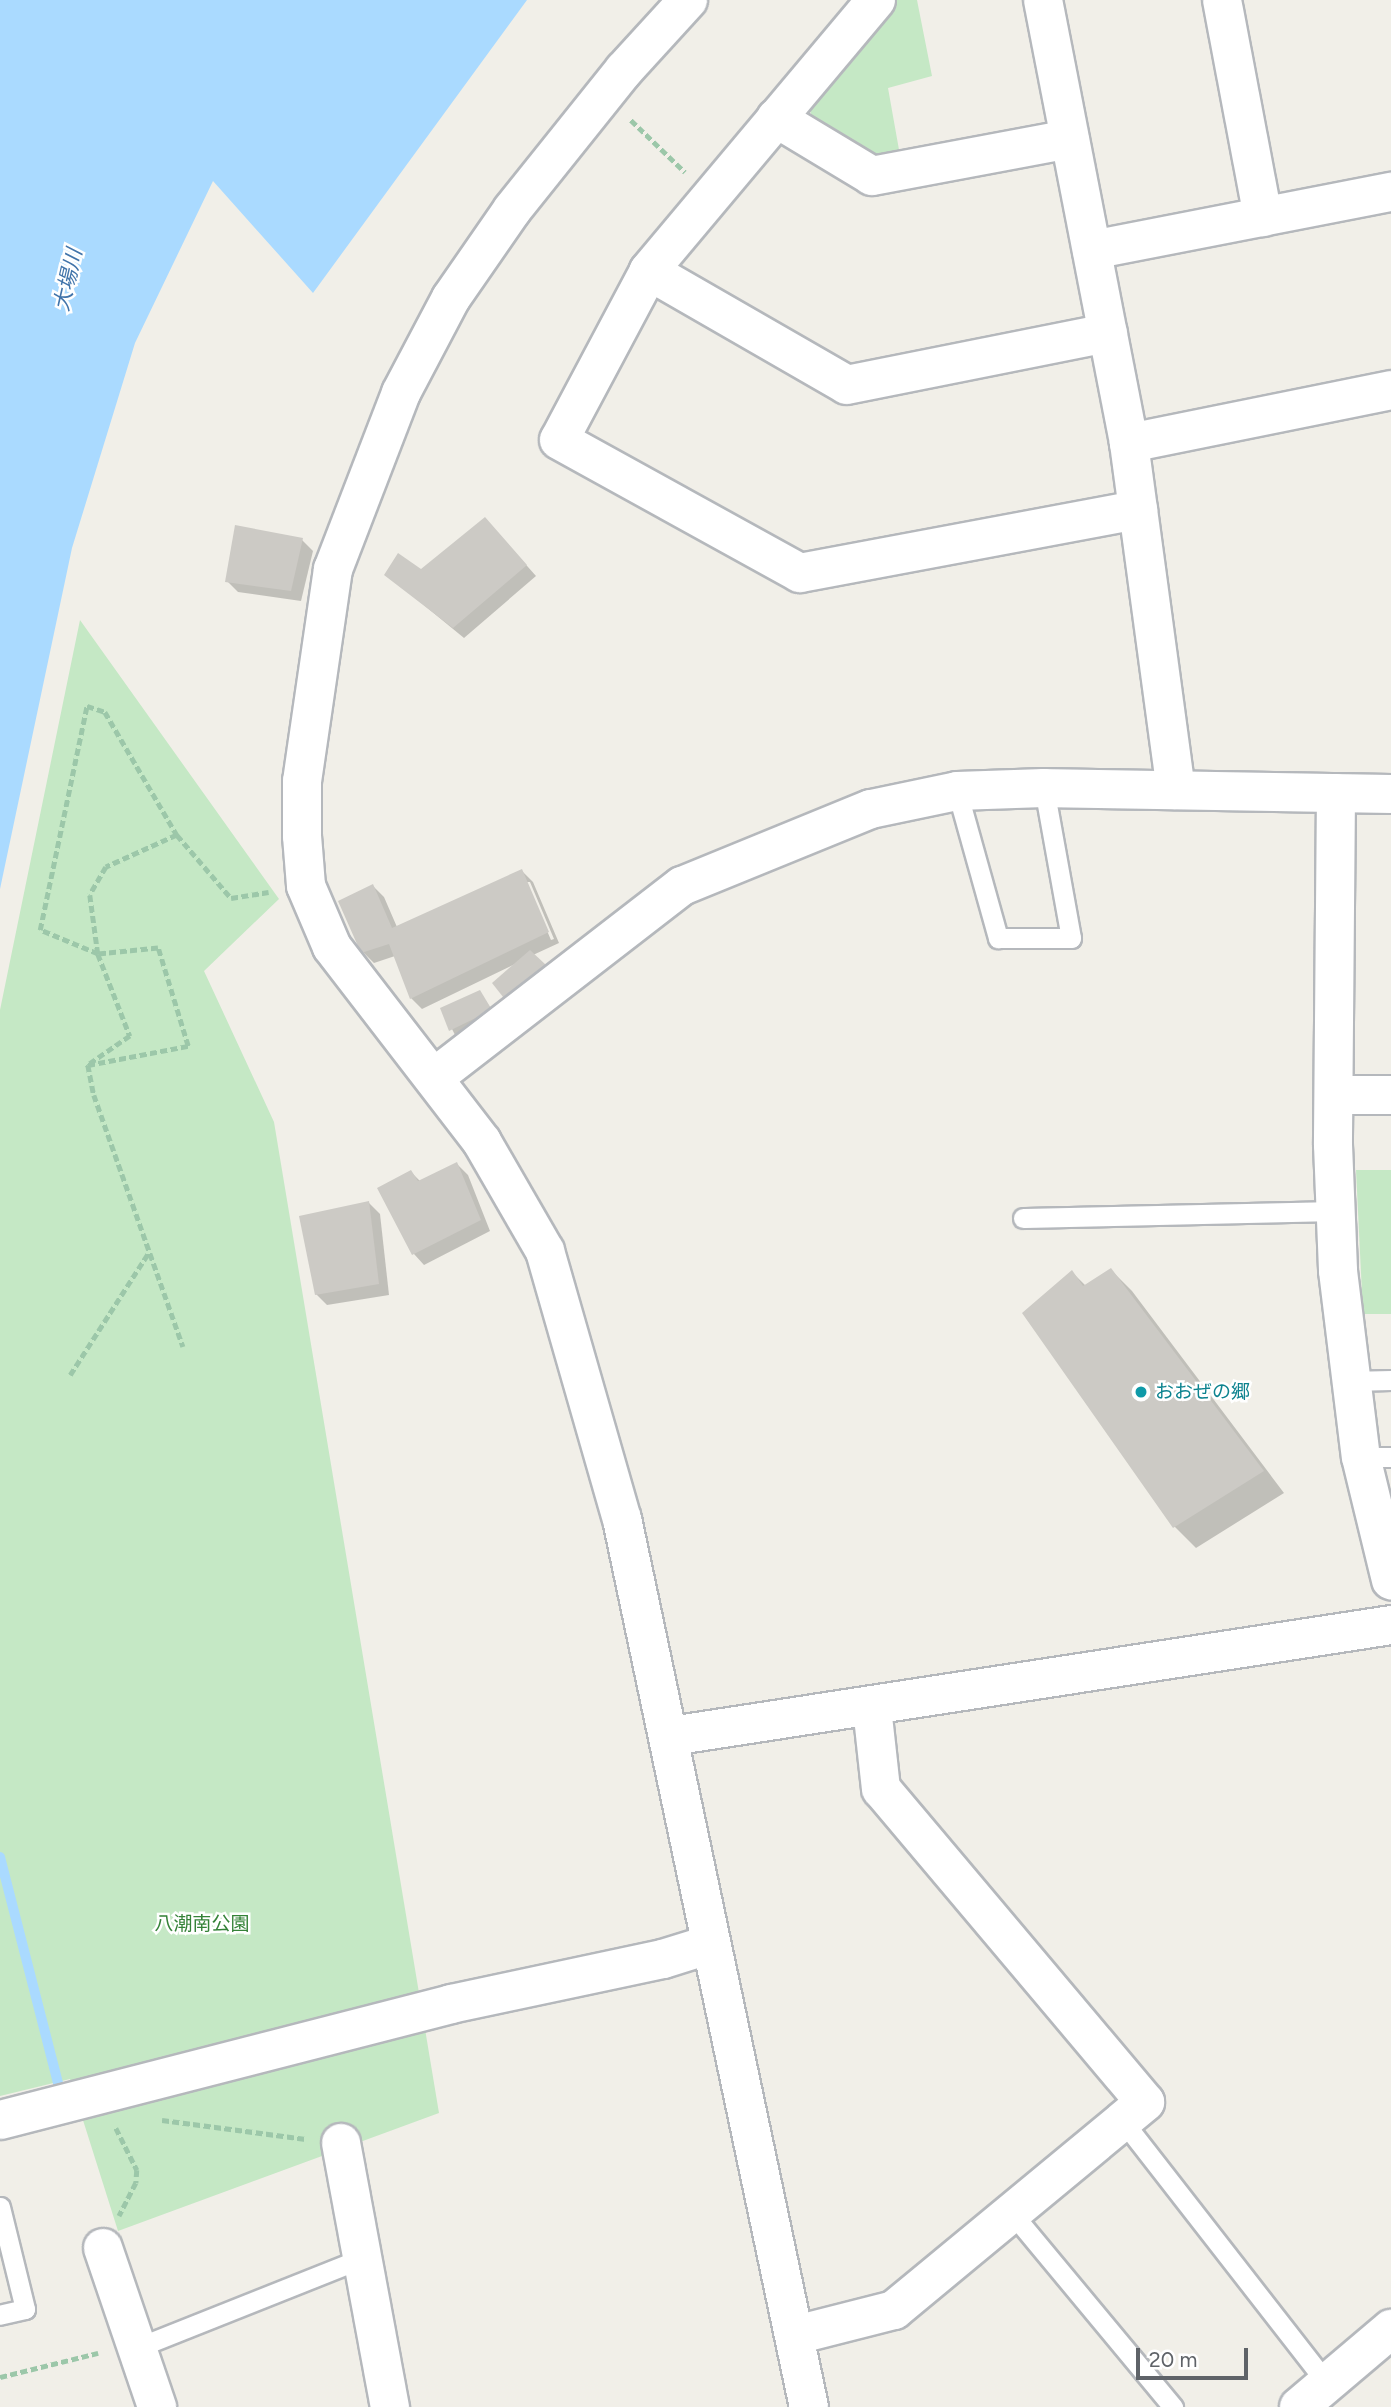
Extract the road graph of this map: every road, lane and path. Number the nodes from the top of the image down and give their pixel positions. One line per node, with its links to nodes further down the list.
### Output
1 (688, 0): 5 (street)
2 (876, 0): 6 (street)
3 (1043, 0): 7 (street)
4 (1222, 0): 10 (street)
5 (604, 95): 9 (path); 23 (street)
6 (776, 118): 7 (street); 9 (street)
7 (1070, 139): 11 (street)
8 (1391, 192): 10 (street)
9 (709, 195): 12 (street)
10 (1262, 217): 11 (street)
11 (1092, 250): 13 (street)
12 (649, 271): 13 (street); 16 (street)
13 (1108, 333): 15 (street)
14 (1391, 390): 15 (street)
15 (1129, 443): 16 (street)
16 (1138, 510): 18 (street)
17 (1044, 788): 18 (street); 19 (street); 19 (lane)
18 (1176, 790): 20 (street)
19 (957, 791): 26 (street)
20 (1336, 793): 21 (street); 27 (street)
21 (1391, 794)
22 (177, 835): 23 (path); 24 (path); 24 (path)
23 (306, 886): 26 (street)
24 (98, 954): 25 (path); 25 (path)
25 (88, 1064): 31 (path)
26 (436, 1076): 40 (street)
27 (1334, 1095): 28 (street); 29 (street)
28 (1391, 1095)
29 (1337, 1212): 30 (lane); 35 (street)
30 (1023, 1218)
31 (149, 1251): 32 (path); 33 (path)
32 (183, 1347)
33 (70, 1375)
34 (1391, 1380): 35 (lane)
35 (1349, 1381): 36 (street)
36 (1376, 1457): 37 (street)
37 (1391, 1580)
38 (1391, 1625): 39 (street)
39 (872, 1708): 40 (street); 45 (street)
40 (671, 1736): 41 (street)
41 (711, 1944): 42 (street); 53 (street)
42 (68, 2104): 44 (street); 49 (path)
43 (150, 2119): 46 (path)
44 (0, 2120)
45 (1122, 2120): 48 (street); 56 (lane)
46 (341, 2143): 50 (street)
47 (0, 2207): 51 (lane)
48 (1011, 2212): 53 (street); 60 (lane)
49 (103, 2248): 54 (street)
50 (363, 2258): 54 (lane); 58 (street)
51 (0, 2315)
52 (1391, 2329): 56 (street)
53 (796, 2335): 59 (street)
54 (133, 2346): 55 (path); 57 (street)
55 (0, 2377)
56 (1313, 2395)
57 (157, 2407)
58 (390, 2407)
59 (809, 2407)
60 (1173, 2407)

